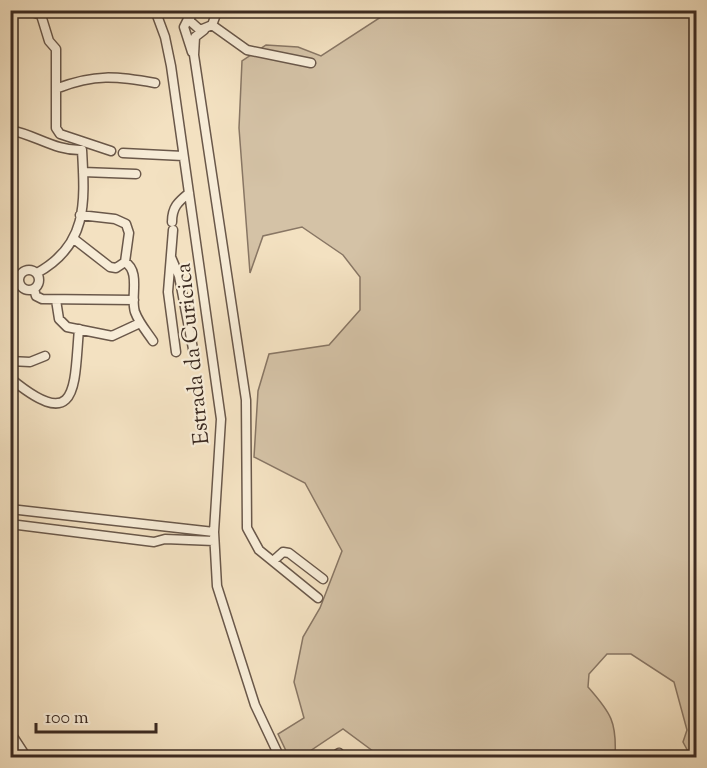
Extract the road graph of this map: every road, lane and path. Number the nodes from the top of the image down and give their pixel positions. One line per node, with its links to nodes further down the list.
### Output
1 (27, 10): 9 (street)
2 (155, 10): 15 (street, Estrada da Curicica)
3 (213, 10): 5 (street)
4 (190, 14): 5 (street); 6 (street)
5 (208, 28): 6 (street); 7 (street)
6 (194, 55): 38 (street)
7 (311, 63)
8 (155, 83): 9 (street)
9 (58, 88): 11 (street)
10 (10, 130): 12 (street)
11 (82, 140): 12 (street); 13 (street)
12 (82, 150): 16 (street)
13 (111, 151)
14 (123, 153): 15 (street)
15 (183, 156): 18 (street, Estrada da Curicica)
16 (83, 172): 17 (street); 19 (street)
17 (136, 174)
18 (189, 193): 21 (street); 37 (street, Estrada da Curicica)
19 (80, 215): 20 (street); 22 (street)
20 (75, 239): 22 (street); 23 (street)
21 (171, 257): 30 (street); 31 (street)
22 (125, 262): 26 (street)
23 (37, 273): 24 (street); 24 (street)
24 (34, 289): 25 (street)
25 (56, 300): 26 (street); 28 (street)
26 (134, 300): 27 (street)
27 (140, 323): 28 (street); 29 (street)
28 (79, 329): 34 (street)
29 (153, 341)
30 (176, 352)
31 (194, 354)
32 (45, 356): 33 (street)
33 (10, 361)
34 (10, 378)
35 (10, 508): 37 (street)
36 (18, 525): 37 (street)
37 (214, 537): 43 (street, Estrada da Curicica)
38 (273, 561): 39 (street); 40 (street)
39 (323, 579)
40 (318, 598)
41 (10, 732): 42 (street)
42 (27, 758)
43 (280, 758)

